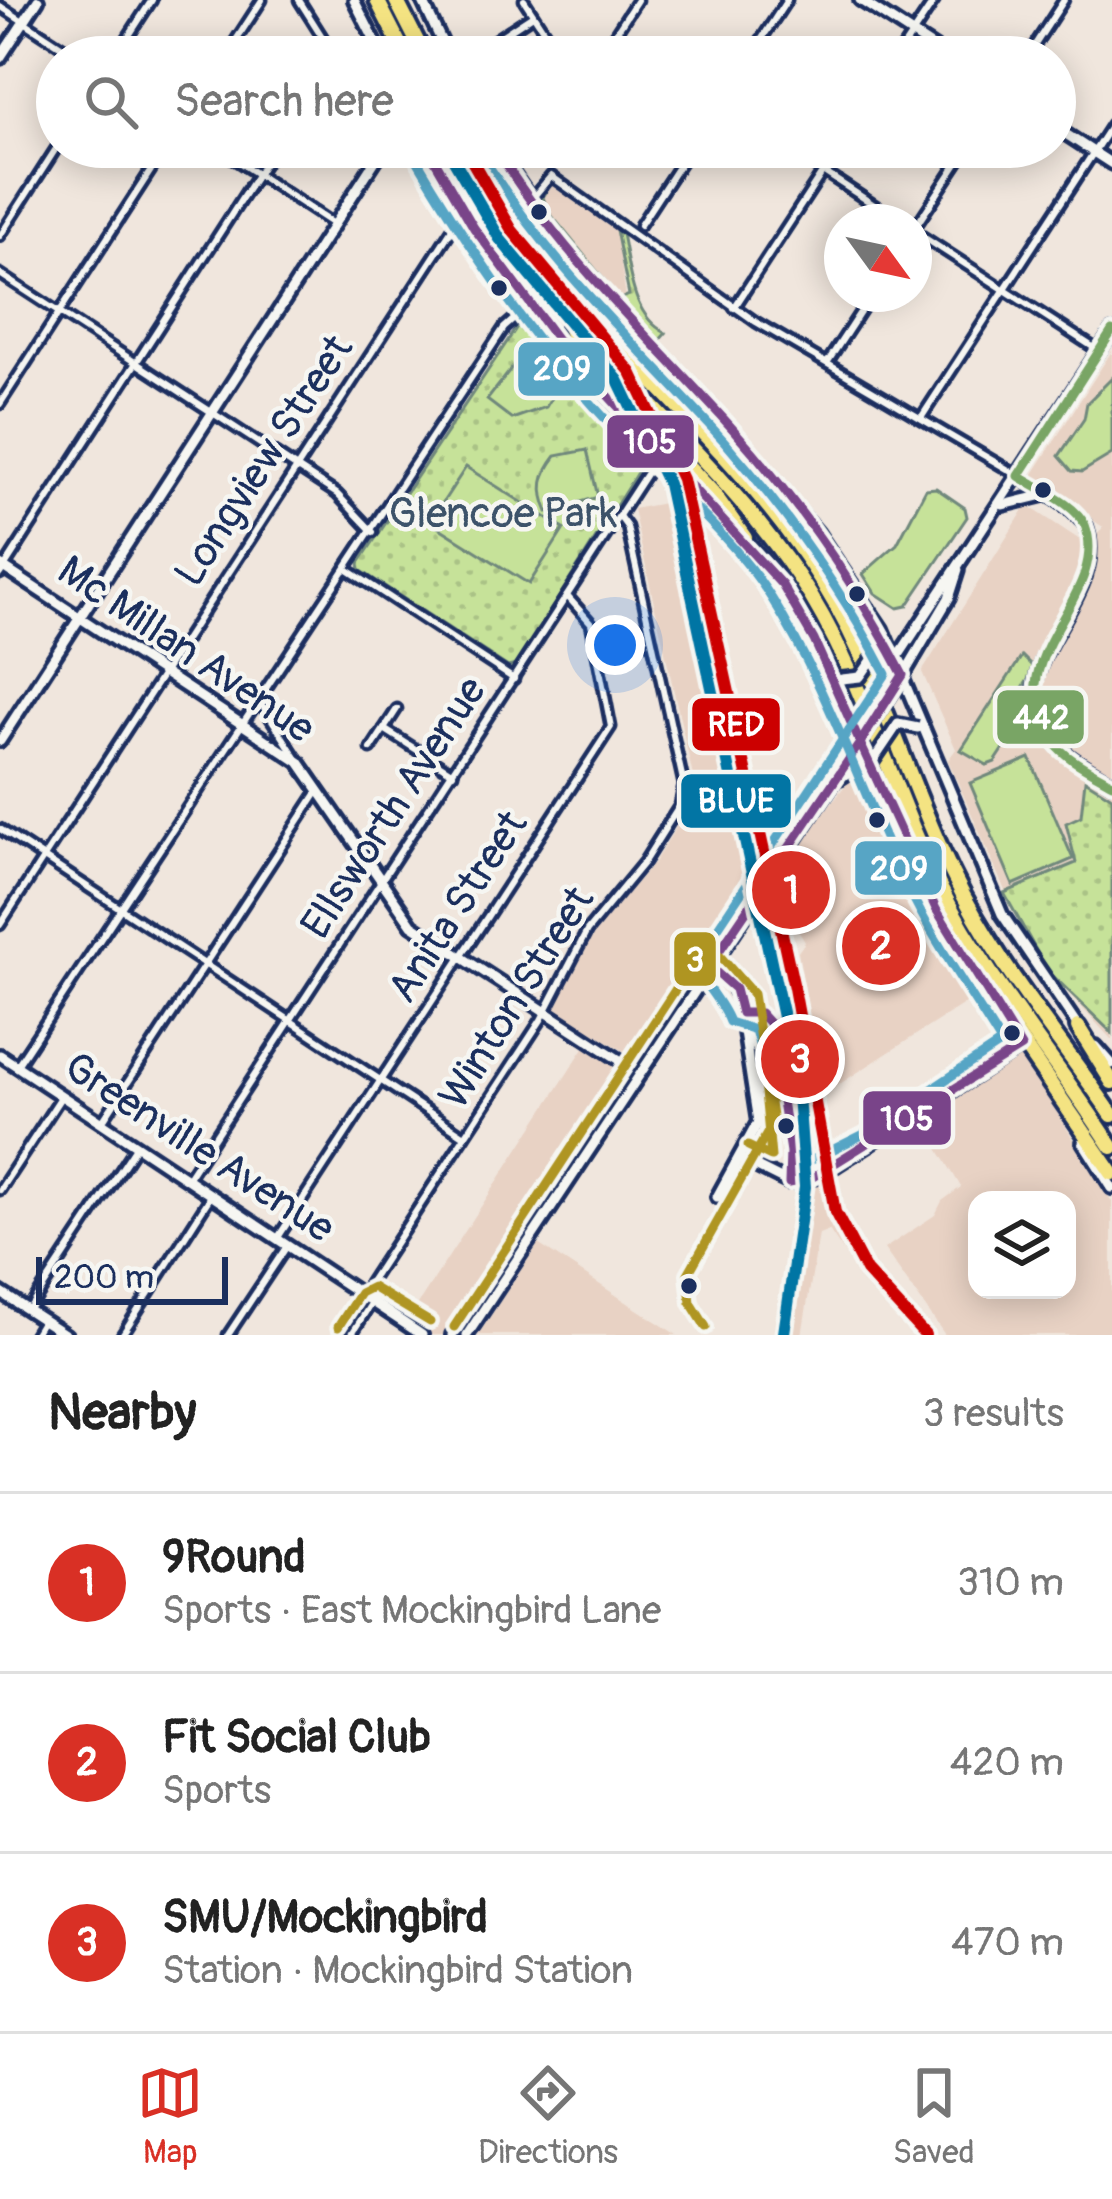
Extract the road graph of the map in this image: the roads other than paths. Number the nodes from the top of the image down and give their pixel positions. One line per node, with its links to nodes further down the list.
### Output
1 (38, 0): 17 (main road)
2 (152, 0): 20 (street)
3 (262, 0): 21 (street)
4 (298, 0): 22 (street)
5 (354, 0): 23 (main road)
6 (377, 0): 24 (highway)
7 (396, 0): 25 (highway)
8 (422, 0): 26 (main road)
9 (524, 0): 16 (street)
10 (637, 0): 29 (street)
11 (787, 0): 30 (street)
12 (860, 0): 18 (main road)
13 (934, 0): 18 (street)
14 (1064, 0): 32 (street)
15 (0, 6): 17 (street)
16 (533, 15): 27 (street); 28 (street)
17 (24, 21): 19 (street); 33 (main road)
18 (913, 34): 31 (main road)
19 (46, 36)
20 (129, 36)
21 (239, 36)
22 (321, 36)
23 (372, 36)
24 (395, 36)
25 (414, 36)
26 (439, 36)
27 (501, 36)
28 (547, 36)
29 (614, 36)
30 (764, 36)
31 (916, 36)
32 (1041, 36)
33 (0, 58)
34 (1112, 124): 36 (street)
35 (1076, 140): 36 (main road)
36 (1094, 152): 37 (main road); 65 (street)
37 (1112, 164)
38 (44, 168): 62 (street)
39 (152, 168): 69 (street)
40 (248, 168): 53 (street)
41 (261, 168): 53 (street)
42 (370, 168): 60 (main road)
43 (439, 168): 59 (main road)
44 (461, 168): 70 (highway)
45 (481, 168): 144 (highway)
46 (496, 168): 81 (highway)
47 (507, 168): 55 (main road)
48 (677, 168): 61 (street)
49 (818, 168): 52 (street)
50 (825, 168): 52 (street)
51 (954, 168): 58 (street)
52 (823, 171): 57 (street); 67 (street)
53 (257, 174): 60 (street); 74 (street)
54 (536, 188): 55 (street); 56 (street); 67 (street)
55 (520, 190): 56 (main road)
56 (529, 203): 81 (main road)
57 (873, 204)
58 (931, 204)
59 (463, 212): 66 (main road); 78 (street, Longview Street)
60 (334, 224): 76 (main road)
61 (640, 225)
62 (0, 236)
63 (932, 242): 65 (street)
64 (0, 274): 69 (street)
65 (1004, 290): 72 (street); 77 (street)
66 (531, 306): 85 (street); 86 (main road)
67 (734, 308): 73 (street)
68 (860, 312): 73 (street)
69 (58, 313): 74 (street); 75 (street)
70 (565, 316): 86 (highway); 148 (highway)
71 (1112, 331): 72 (main road)
72 (1099, 352): 80 (main road)
73 (827, 363): 77 (street)
74 (136, 364): 76 (street); 87 (street)
75 (0, 404)
76 (212, 413): 78 (street); 91 (main road)
77 (921, 419): 80 (street)
78 (295, 467): 85 (street); 96 (street, Longview Street)
79 (650, 468): 84 (street, Ellsworth Avenue)
80 (1018, 476): 82 (main road); 83 (main road)
81 (772, 479): 93 (main road)
82 (1050, 496): 83 (main road); 111 (main road)
83 (998, 508): 89 (main road)
84 (619, 515): 90 (street, Ellsworth Avenue); 132 (street, Winton Street)
85 (373, 532): 88 (street)
86 (745, 538): 95 (main road)
87 (1, 569): 91 (main road, Mc Millan Avenue)
88 (348, 570): 97 (street); 99 (street)
89 (958, 570): 92 (main road); 98 (main road)
90 (567, 596): 97 (street, Ellsworth Avenue); 124 (street, Anita Street)
91 (80, 616): 96 (main road, Mc Millan Avenue); 106 (main road)
92 (922, 621): 93 (main road); 94 (main road)
93 (882, 629): 94 (main road); 95 (main road, bridge)
94 (896, 660): 98 (main road); 102 (main road, bridge)
95 (828, 671): 102 (main road)
96 (164, 672): 101 (main road, Mc Millan Avenue); 118 (street, Longview Street)
97 (514, 679): 110 (street, Ellsworth Avenue)
98 (900, 680): 104 (main road); 105 (main road, bridge)
99 (260, 700): 101 (street); 108 (street)
100 (397, 709): 103 (street)
101 (241, 723): 108 (main road, Mc Millan Avenue); 120 (street)
102 (855, 723): 105 (main road); 116 (main road)
103 (385, 729): 107 (street); 110 (street)
104 (929, 737): 109 (main road, bridge); 135 (main road)
105 (862, 740): 109 (main road); 114 (main road)
106 (0, 741)
107 (371, 749)
108 (298, 762): 113 (main road, Mc Millan Avenue)
109 (872, 765): 112 (main road)
110 (453, 773): 119 (street, Ellsworth Avenue)
111 (1112, 783)
112 (876, 784): 114 (main road); 133 (main road)
113 (320, 788): 119 (main road, Mc Millan Avenue); 126 (street)
114 (828, 790): 117 (main road)
115 (0, 829): 118 (street)
116 (782, 829): 117 (main road); 121 (main road)
117 (795, 836): 122 (main road)
118 (44, 857): 120 (street); 123 (street, Longview Street)
119 (382, 882): 124 (main road, Mc Millan Avenue); 134 (street, Ellsworth Avenue)
120 (119, 907): 126 (street); 139 (street)
121 (729, 908): 122 (main road); 125 (main road)
122 (741, 916): 127 (main road)
123 (0, 925)
124 (460, 957): 132 (main road, Mc Millan Avenue); 141 (street, Anita Street)
125 (696, 958): 127 (main road); 130 (main road)
126 (205, 964): 134 (street); 145 (street)
127 (710, 966): 128 (main road); 129 (main road)
128 (729, 982): 129 (main road); 150 (main road)
129 (696, 986): 131 (main road)
130 (668, 1004): 131 (main road); 140 (main road)
131 (680, 1011): 140 (main road)
132 (545, 1012): 140 (main road, Mc Millan Avenue); 146 (street, Winton Street)
133 (1006, 1019): 136 (main road); 151 (highway)
134 (291, 1020): 141 (street); 152 (street, Ellsworth Avenue)
135 (1078, 1027): 138 (main road); 142 (highway)
136 (1021, 1047): 150 (main road); 153 (main road)
137 (0, 1055): 139 (main road, Greenville Avenue)
138 (1112, 1064)
139 (16, 1066): 143 (main road, Greenville Avenue)
140 (634, 1069): 149 (main road)
141 (382, 1081): 146 (street); 159 (street, Anita Street)
142 (1112, 1082)
143 (62, 1097): 145 (main road, Greenville Avenue); 154 (street)
144 (1112, 1115)
145 (100, 1123): 147 (main road, Greenville Avenue)
146 (465, 1136): 161 (street, Winton Street)
147 (136, 1147): 152 (main road, Greenville Avenue); 163 (street)
148 (1112, 1147)
149 (578, 1154): 157 (main road); 158 (main road)
150 (741, 1160): 156 (main road)
151 (1112, 1173)
152 (187, 1180): 155 (main road, Greenville Avenue)
153 (1112, 1188)
154 (0, 1190)
155 (211, 1196): 159 (main road, Greenville Avenue); 167 (street)
156 (717, 1197)
157 (527, 1220): 158 (main road); 171 (main road)
158 (538, 1226): 172 (main road)
159 (282, 1242): 161 (main road, Greenville Avenue); 168 (street, Anita Street)
160 (0, 1292): 163 (main road)
161 (362, 1295): 162 (main road, Greenville Avenue)
162 (372, 1302): 169 (street); 170 (main road, Greenville Avenue)
163 (28, 1310): 164 (main road)
164 (44, 1320): 165 (street); 166 (main road)
165 (34, 1335)
166 (65, 1335)
167 (122, 1335)
168 (228, 1335)
169 (351, 1335)
170 (422, 1335)
171 (452, 1335)
172 (467, 1335)

